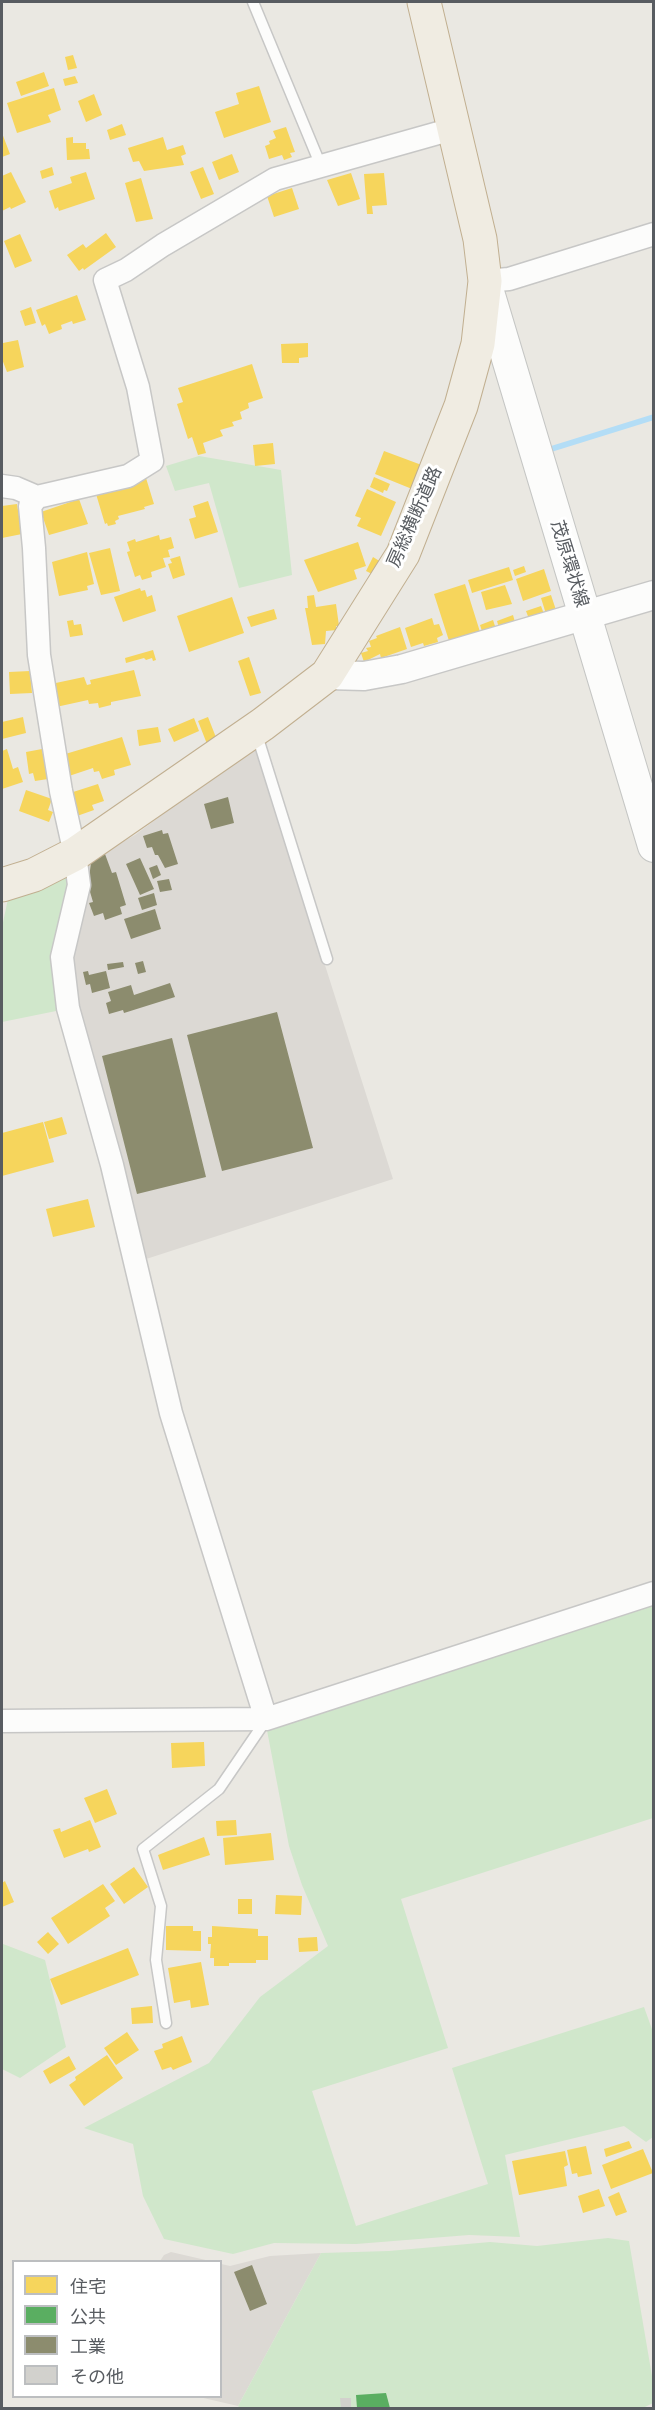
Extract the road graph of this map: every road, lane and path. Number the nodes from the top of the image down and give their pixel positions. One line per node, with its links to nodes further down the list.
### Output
1 (253, 2): 4 (lane)
2 (424, 2): 3 (highway, 房総横断道路)
3 (456, 128): 4 (street); 6 (highway, 房総横断道路)
4 (321, 166): 8 (street)
5 (654, 234): 6 (street)
6 (485, 281): 10 (main road, 茂原環状線); 11 (highway, 房総横断道路)
7 (2, 486): 8 (street)
8 (37, 497): 14 (street)
9 (654, 595): 10 (street)
10 (585, 616): 11 (street); 13 (main road, 茂原環状線)
11 (327, 675): 12 (highway, 房総横断道路)
12 (255, 729): 14 (highway, 房総横断道路); 16 (lane)
13 (654, 846)
14 (75, 854): 15 (highway, 房総横断道路); 18 (street)
15 (2, 885)
16 (327, 959)
17 (654, 1593): 18 (street)
18 (266, 1719): 19 (street); 20 (lane)
19 (2, 1721)
20 (166, 2023)

